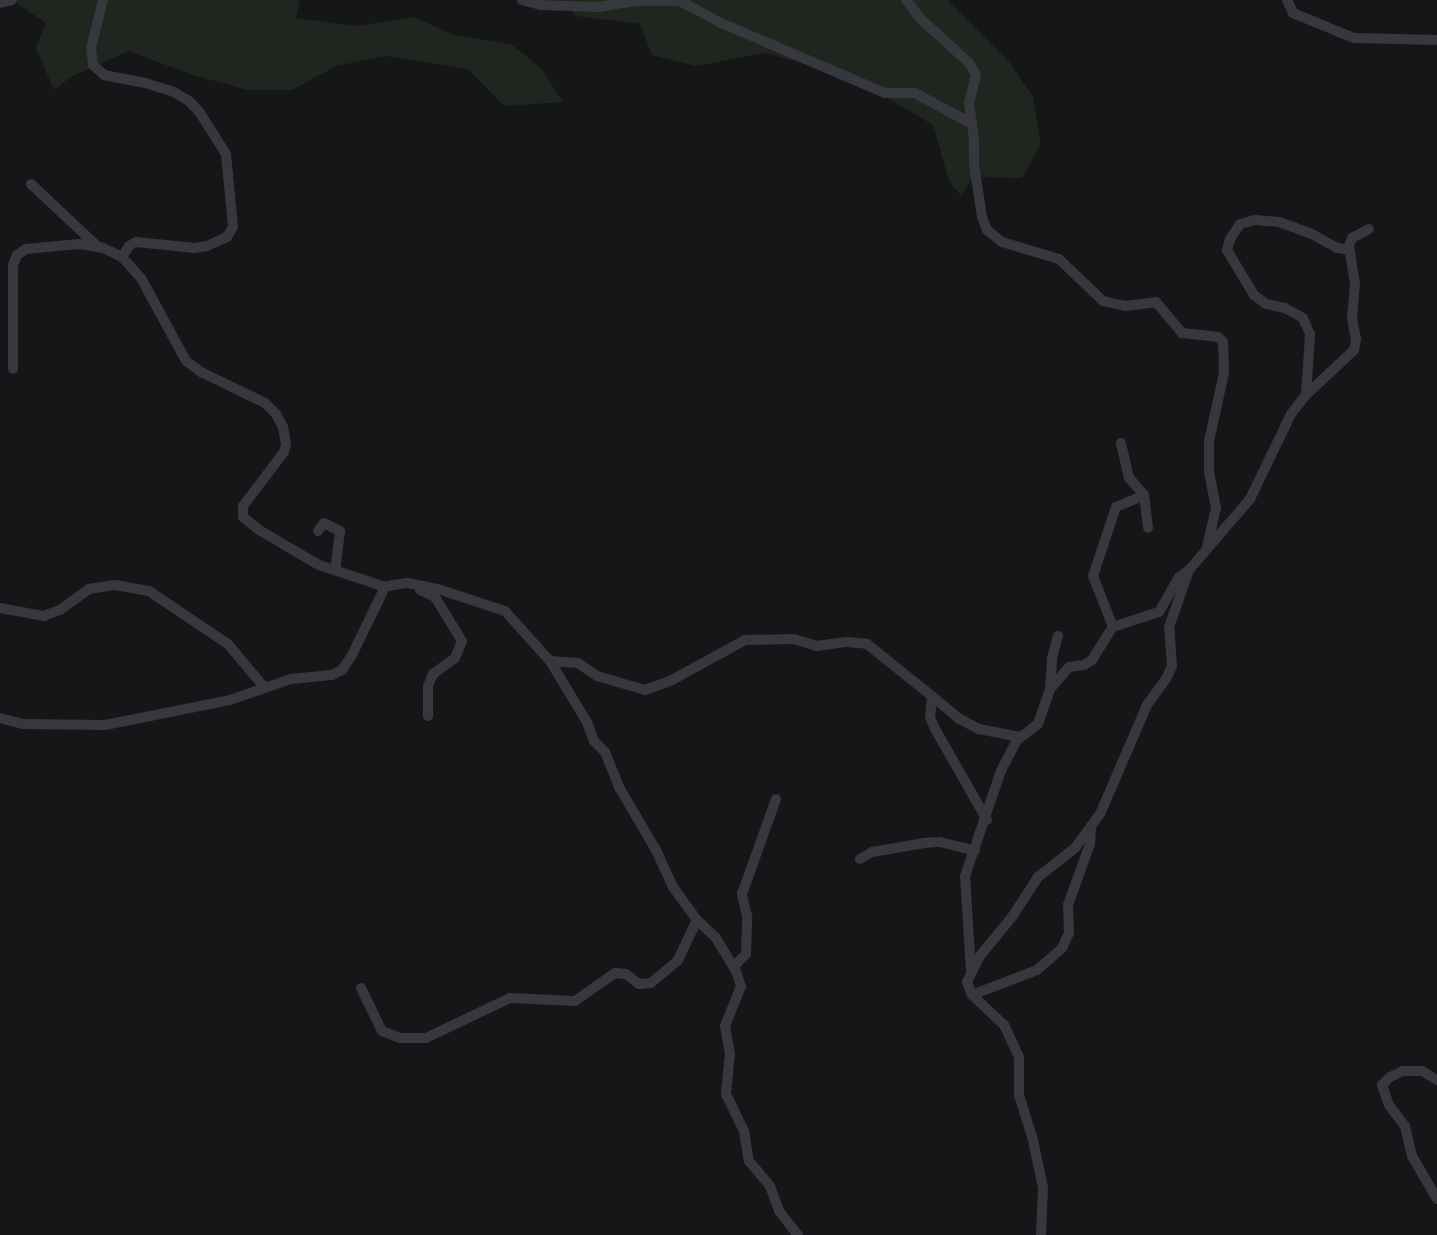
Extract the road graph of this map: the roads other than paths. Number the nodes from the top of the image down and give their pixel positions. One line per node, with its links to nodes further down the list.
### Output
1 (12, 0): 6 (street)
2 (103, 0): 13 (street)
3 (522, 0): 8 (street)
4 (906, 0): 8 (street)
5 (1287, 0): 7 (street)
6 (0, 3)
7 (1437, 40)
8 (972, 124): 20 (street)
9 (31, 184): 11 (street)
10 (1369, 229): 12 (street)
11 (98, 247): 13 (street); 14 (street)
12 (1349, 250): 15 (street); 15 (street)
13 (122, 257): 21 (street)
14 (13, 369)
15 (1306, 395): 20 (street)
16 (1121, 443): 17 (street)
17 (1144, 495): 18 (street); 26 (street)
18 (1148, 528)
19 (318, 531): 21 (street)
20 (1207, 547): 22 (street)
21 (335, 569): 24 (street)
22 (1189, 570): 26 (street); 37 (street)
23 (407, 583): 24 (street); 28 (street); 32 (street)
24 (385, 587): 29 (street)
25 (0, 608): 29 (street)
26 (1113, 627): 30 (street)
27 (1058, 636): 30 (street)
28 (550, 661): 31 (street); 40 (street)
29 (264, 687): 33 (street)
30 (1050, 689): 34 (street)
31 (932, 696): 34 (street); 36 (street)
32 (428, 716)
33 (0, 718)
34 (1020, 737): 36 (street)
35 (776, 799): 41 (street)
36 (987, 820): 38 (street)
37 (1091, 826): 42 (street); 44 (street)
38 (975, 851): 39 (street); 42 (street)
39 (860, 859)
40 (697, 920): 41 (street); 43 (street)
41 (734, 966): 48 (street)
42 (971, 972): 44 (street)
43 (361, 988)
44 (972, 995): 47 (street)
45 (1437, 1080): 46 (street)
46 (1437, 1199)
47 (1042, 1223): 49 (street); 50 (street)
48 (798, 1235)
49 (1041, 1235)
50 (1049, 1235)

